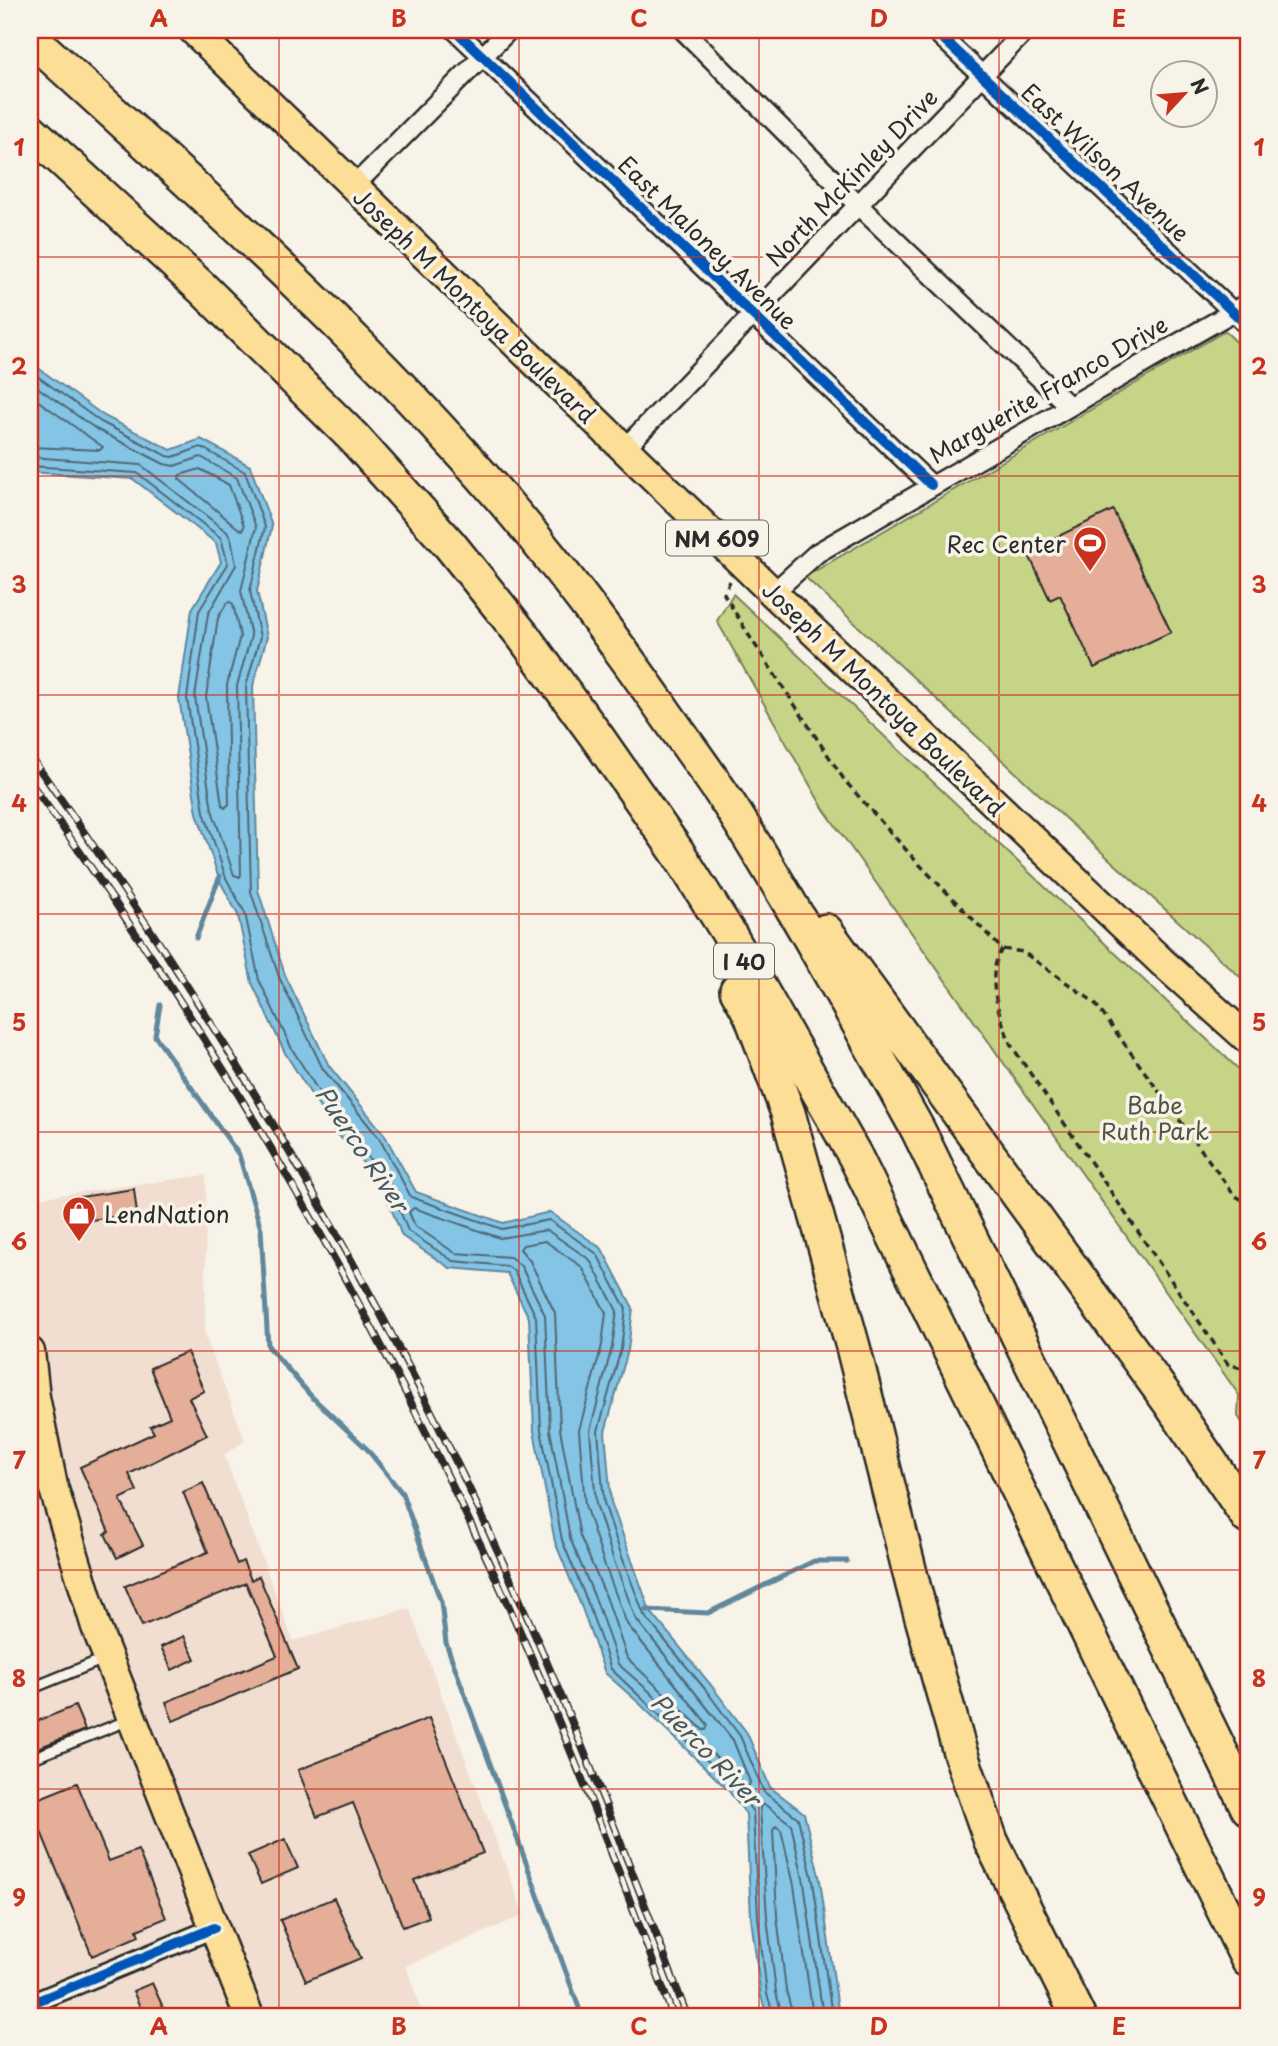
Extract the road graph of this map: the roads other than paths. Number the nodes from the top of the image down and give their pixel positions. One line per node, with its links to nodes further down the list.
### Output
1 (192, 30): 11 (main road, Joseph M Montoya Boulevard / NM 609)
2 (456, 30): 8 (street, East Maloney Avenue)
3 (509, 30): 8 (street)
4 (683, 30): 12 (street)
5 (934, 30): 9 (street, East Wilson Avenue)
6 (1026, 30): 9 (street, North McKinley Drive)
7 (30, 37): 20 (highway, I 40)
8 (483, 57): 11 (street); 14 (street, East Maloney Avenue)
9 (983, 75): 12 (street, North McKinley Drive); 13 (street, East Wilson Avenue)
10 (30, 130): 21 (highway, I 40)
11 (353, 187): 17 (main road, Joseph M Montoya Boulevard / NM 609)
12 (859, 205): 14 (street, North McKinley Drive); 16 (street)
13 (1241, 307): 15 (street, East Wilson Avenue); 16 (street, Marguerite Franco Drive)
14 (753, 314): 17 (street, North McKinley Drive); 18 (street, East Maloney Avenue)
15 (1248, 326)
16 (1069, 406): 18 (street, Marguerite Franco Drive)
17 (625, 448): 19 (main road, Joseph M Montoya Boulevard / NM 609)
18 (931, 485): 19 (street, Marguerite Franco Drive)
19 (772, 593): 22 (main road, Joseph M Montoya Boulevard / NM 609)
20 (633, 665): 25 (highway); 30 (highway, I 40)
21 (597, 737): 32 (highway, I 40); 33 (highway)
22 (1248, 1039)
23 (30, 1352): 24 (main road)
24 (33, 1391): 26 (main road)
25 (1248, 1517)
26 (108, 1657): 27 (lane); 28 (main road)
27 (30, 1689)
28 (132, 1719): 29 (lane); 31 (main road)
29 (30, 1759)
30 (1248, 1808)
31 (214, 1928): 34 (street); 35 (main road)
32 (1248, 1961)
33 (1054, 1966): 36 (highway); 37 (highway)
34 (30, 2004)
35 (249, 2016)
36 (1070, 2016)
37 (1078, 2016)

